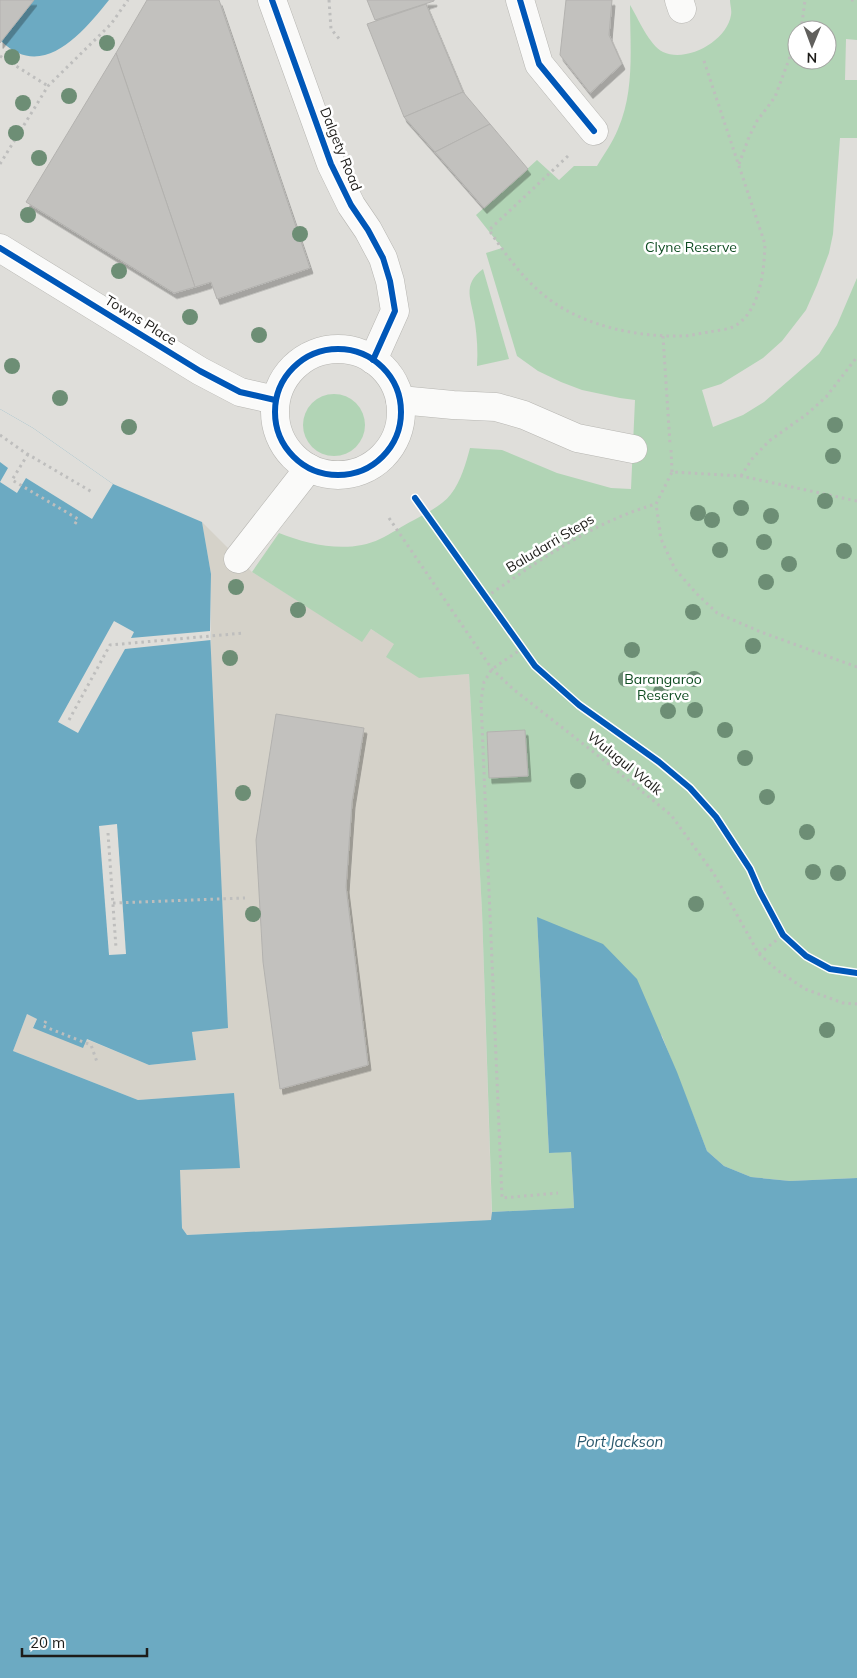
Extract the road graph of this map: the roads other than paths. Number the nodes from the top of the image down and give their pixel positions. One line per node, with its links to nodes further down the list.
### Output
1 (272, 0): 5 (street, Dalgety Road)
2 (520, 0): 3 (street)
3 (594, 131)
4 (0, 248): 6 (street, Towns Place)
5 (374, 360): 6 (street); 7 (street)
6 (275, 400): 9 (street)
7 (400, 400): 8 (street); 9 (street)
8 (633, 449)
9 (308, 468): 10 (street)
10 (238, 559)

